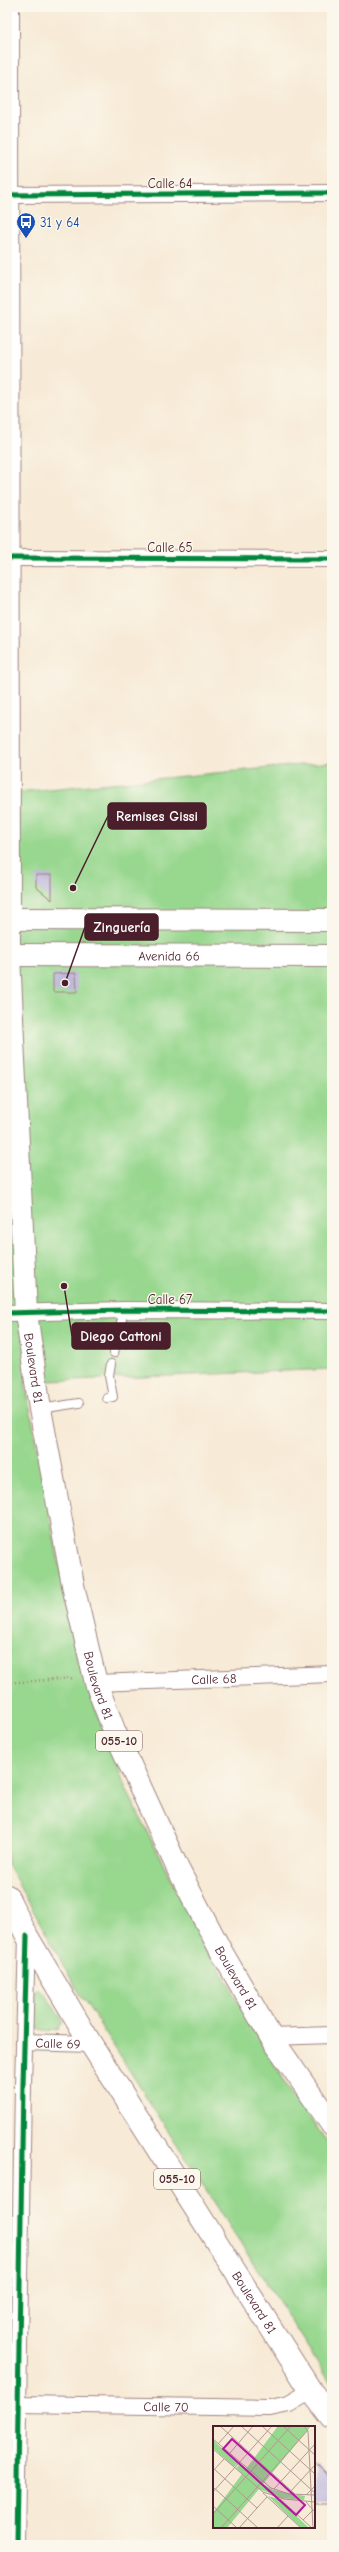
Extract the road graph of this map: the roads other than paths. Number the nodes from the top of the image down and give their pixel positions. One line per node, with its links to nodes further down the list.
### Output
1 (8, 7): 3 (main road, 055-10)
2 (332, 193): 3 (street, Calle 64)
3 (9, 195): 4 (main road, 055-10)
4 (8, 558): 5 (street, Calle 65); 6 (main road, 055-10)
5 (332, 559)
6 (8, 919): 7 (main road); 8 (main road, 055-10)
7 (332, 920)
8 (8, 955): 9 (main road, Avenida 66); 12 (main road, 055-10)
9 (332, 956)
10 (124, 1310): 11 (street, Calle 67); 12 (street, Calle 67); 13 (lane)
11 (332, 1311)
12 (17, 1313): 17 (main road, Boulevard 81 / 055-10)
13 (114, 1354)
14 (112, 1364): 15 (lane)
15 (107, 1398)
16 (79, 1403): 17 (lane)
17 (40, 1409): 19 (main road, Boulevard 81 / 055-10)
18 (332, 1674): 19 (street, Calle 68)
19 (95, 1680): 23 (main road, Boulevard 81 / 055-10)
20 (7, 1896): 21 (main road, Boulevard 81 / 055-10)
21 (28, 1936): 24 (street); 25 (main road, Boulevard 81 / 055-10)
22 (332, 2035): 23 (street)
23 (271, 2037): 26 (main road, Boulevard 81 / 055-10)
24 (24, 2042): 25 (street, Calle 69); 28 (street)
25 (91, 2044): 27 (main road, Boulevard 81 / 055-10)
26 (332, 2125)
27 (312, 2391): 28 (street, Calle 70); 29 (main road, Boulevard 81 / 055-10)
28 (17, 2404): 30 (street)
29 (332, 2418)
30 (16, 2545)

